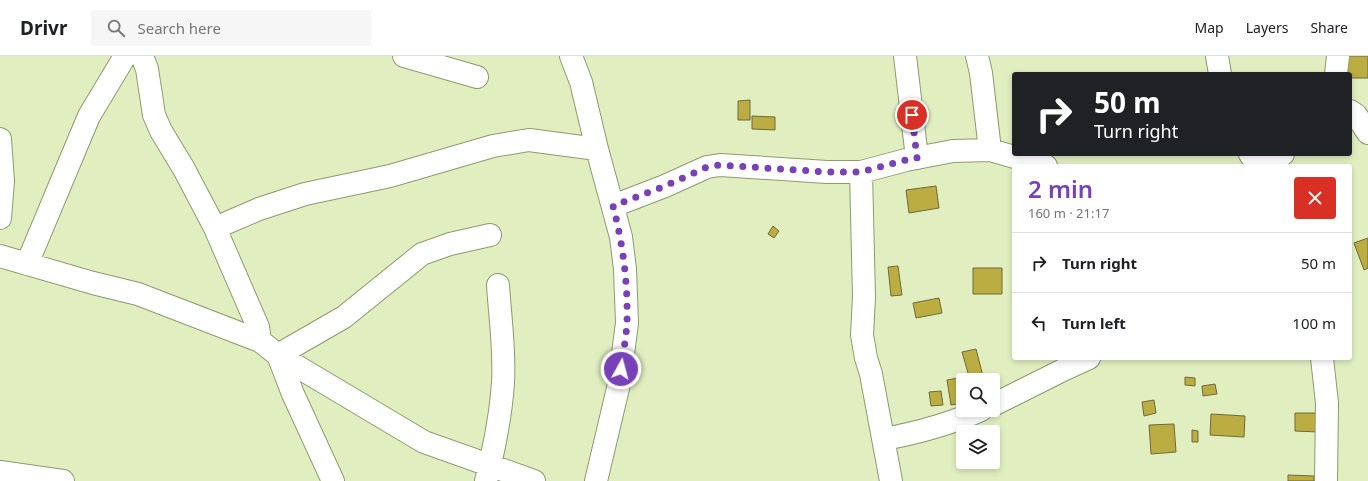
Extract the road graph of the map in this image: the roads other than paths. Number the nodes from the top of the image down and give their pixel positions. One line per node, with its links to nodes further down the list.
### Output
1 (124, 56): 25 (street)
2 (142, 56): 22 (street)
3 (404, 56): 11 (street)
4 (571, 56): 13 (street)
5 (905, 56): 16 (street)
6 (977, 56): 14 (street)
7 (1217, 56): 9 (street)
8 (1338, 56): 10 (street)
9 (1220, 72)
10 (1336, 72)
11 (477, 77)
12 (0, 139): 21 (street)
13 (596, 149): 20 (street); 22 (street)
14 (990, 150): 16 (street); 17 (street)
15 (1281, 156): 18 (street)
16 (917, 158): 19 (street)
17 (1039, 164)
18 (1271, 164)
19 (861, 172): 20 (street); 33 (street)
20 (613, 206): 39 (street)
21 (0, 218)
22 (215, 228): 27 (street)
23 (490, 235): 28 (street)
24 (0, 256): 25 (street)
25 (27, 264): 27 (street)
26 (498, 285): 35 (street)
27 (260, 341): 28 (street)
28 (278, 355): 35 (street); 37 (street)
29 (1085, 360): 31 (street)
30 (1322, 360): 41 (street)
31 (1000, 402)
32 (965, 417): 33 (street)
33 (884, 439): 40 (street)
34 (0, 472): 36 (street)
35 (488, 473): 38 (street)
36 (63, 481)
37 (333, 481)
38 (534, 481)
39 (596, 481)
40 (891, 481)
41 (1326, 481)

